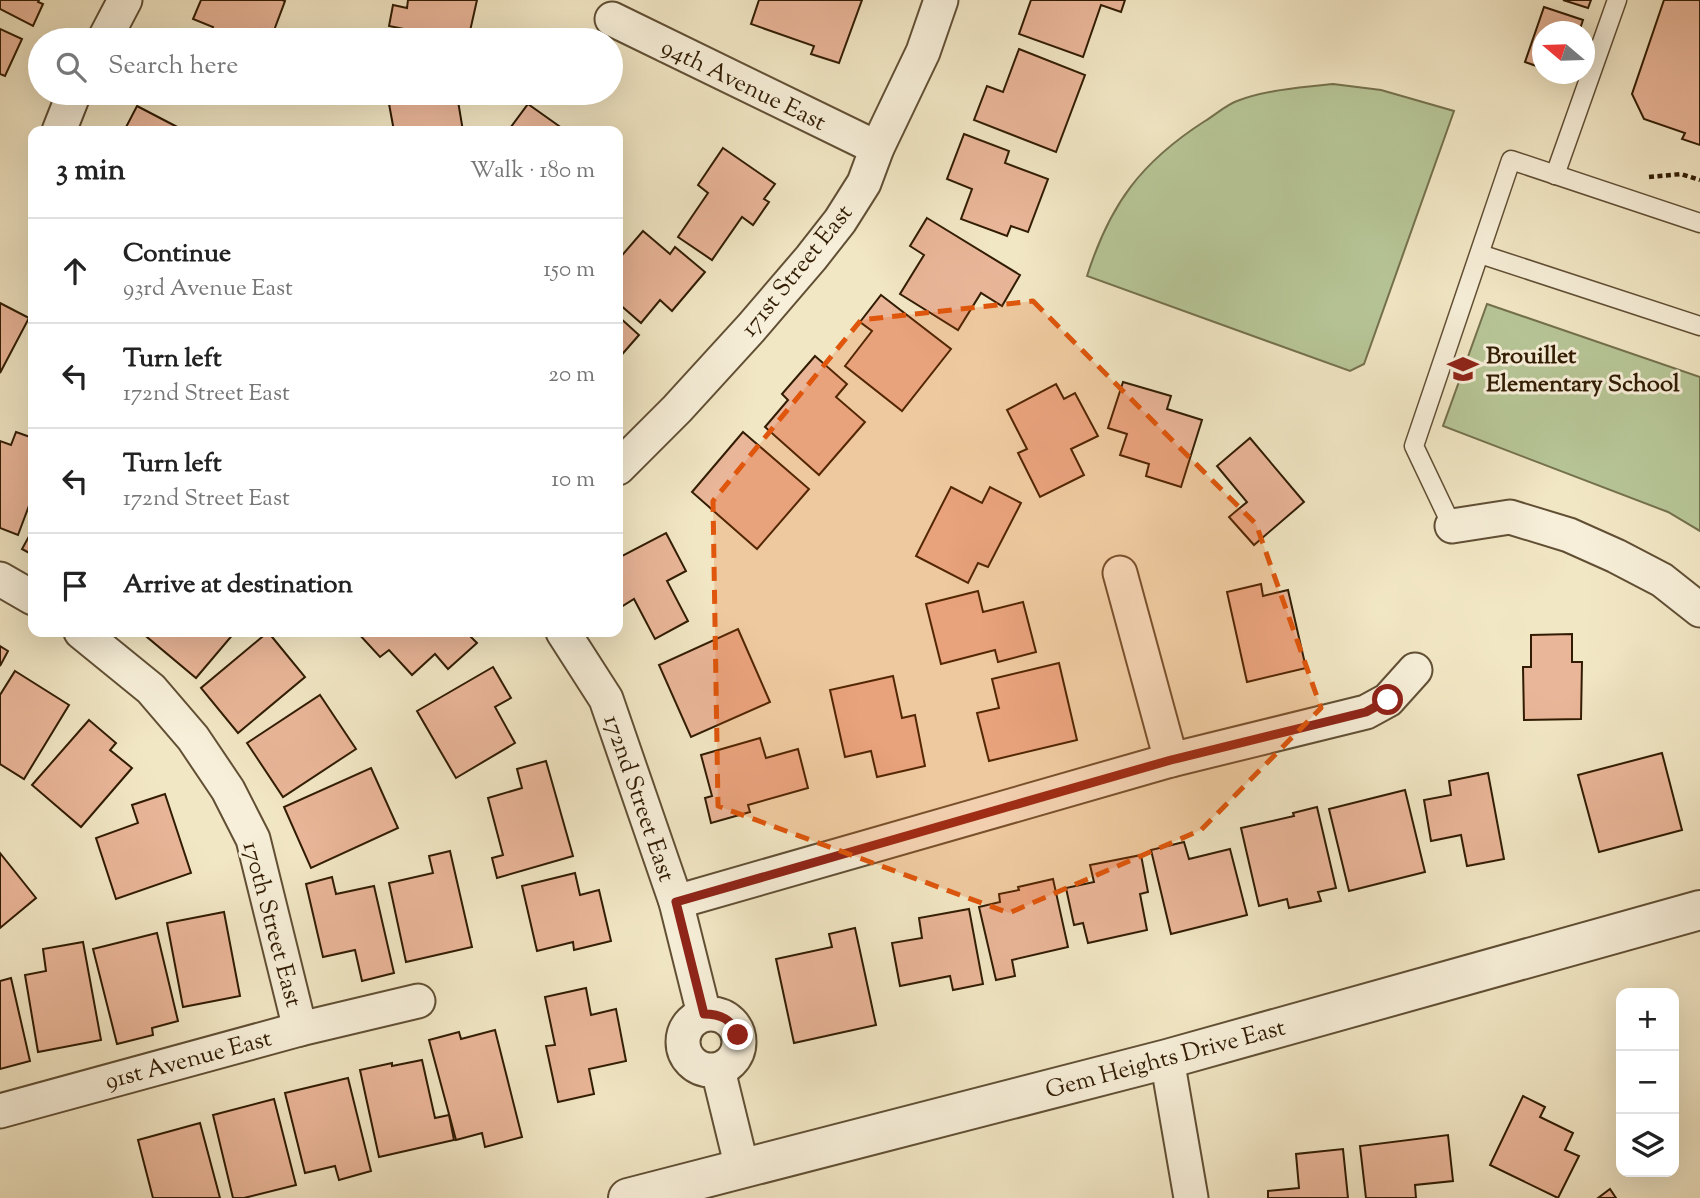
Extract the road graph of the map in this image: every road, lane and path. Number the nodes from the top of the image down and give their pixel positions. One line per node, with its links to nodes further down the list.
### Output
1 (125, 0): 5 (street)
2 (941, 0): 8 (street, 171st Street East)
3 (1616, 0): 9 (lane)
4 (612, 19): 8 (street, 94th Avenue East)
5 (110, 28)
6 (69, 105): 7 (street)
7 (61, 126)
8 (877, 148): 13 (street, 171st Street East)
9 (1555, 175): 10 (lane); 11 (lane)
10 (1700, 223)
11 (1480, 254): 12 (lane); 14 (lane)
12 (1700, 326)
13 (623, 463)
14 (1452, 526): 18 (street)
15 (1120, 573): 22 (street)
16 (0, 579): 17 (street)
17 (28, 595)
18 (1700, 610)
19 (87, 637): 26 (street, 170th Street East)
20 (566, 637): 23 (street, 172nd Street East)
21 (1415, 670): 22 (street)
22 (1171, 760): 23 (street)
23 (676, 902): 29 (street, 172nd Street East)
24 (1700, 910): 27 (street, Gem Heights Drive East)
25 (418, 1001): 26 (street, 91st Avenue East)
26 (300, 1029): 28 (street, 91st Avenue East)
27 (1167, 1059): 29 (street, Gem Heights Drive East); 31 (street)
28 (0, 1111)
29 (742, 1168): 30 (street, Gem Heights Drive East)
30 (628, 1198)
31 (1191, 1198)

